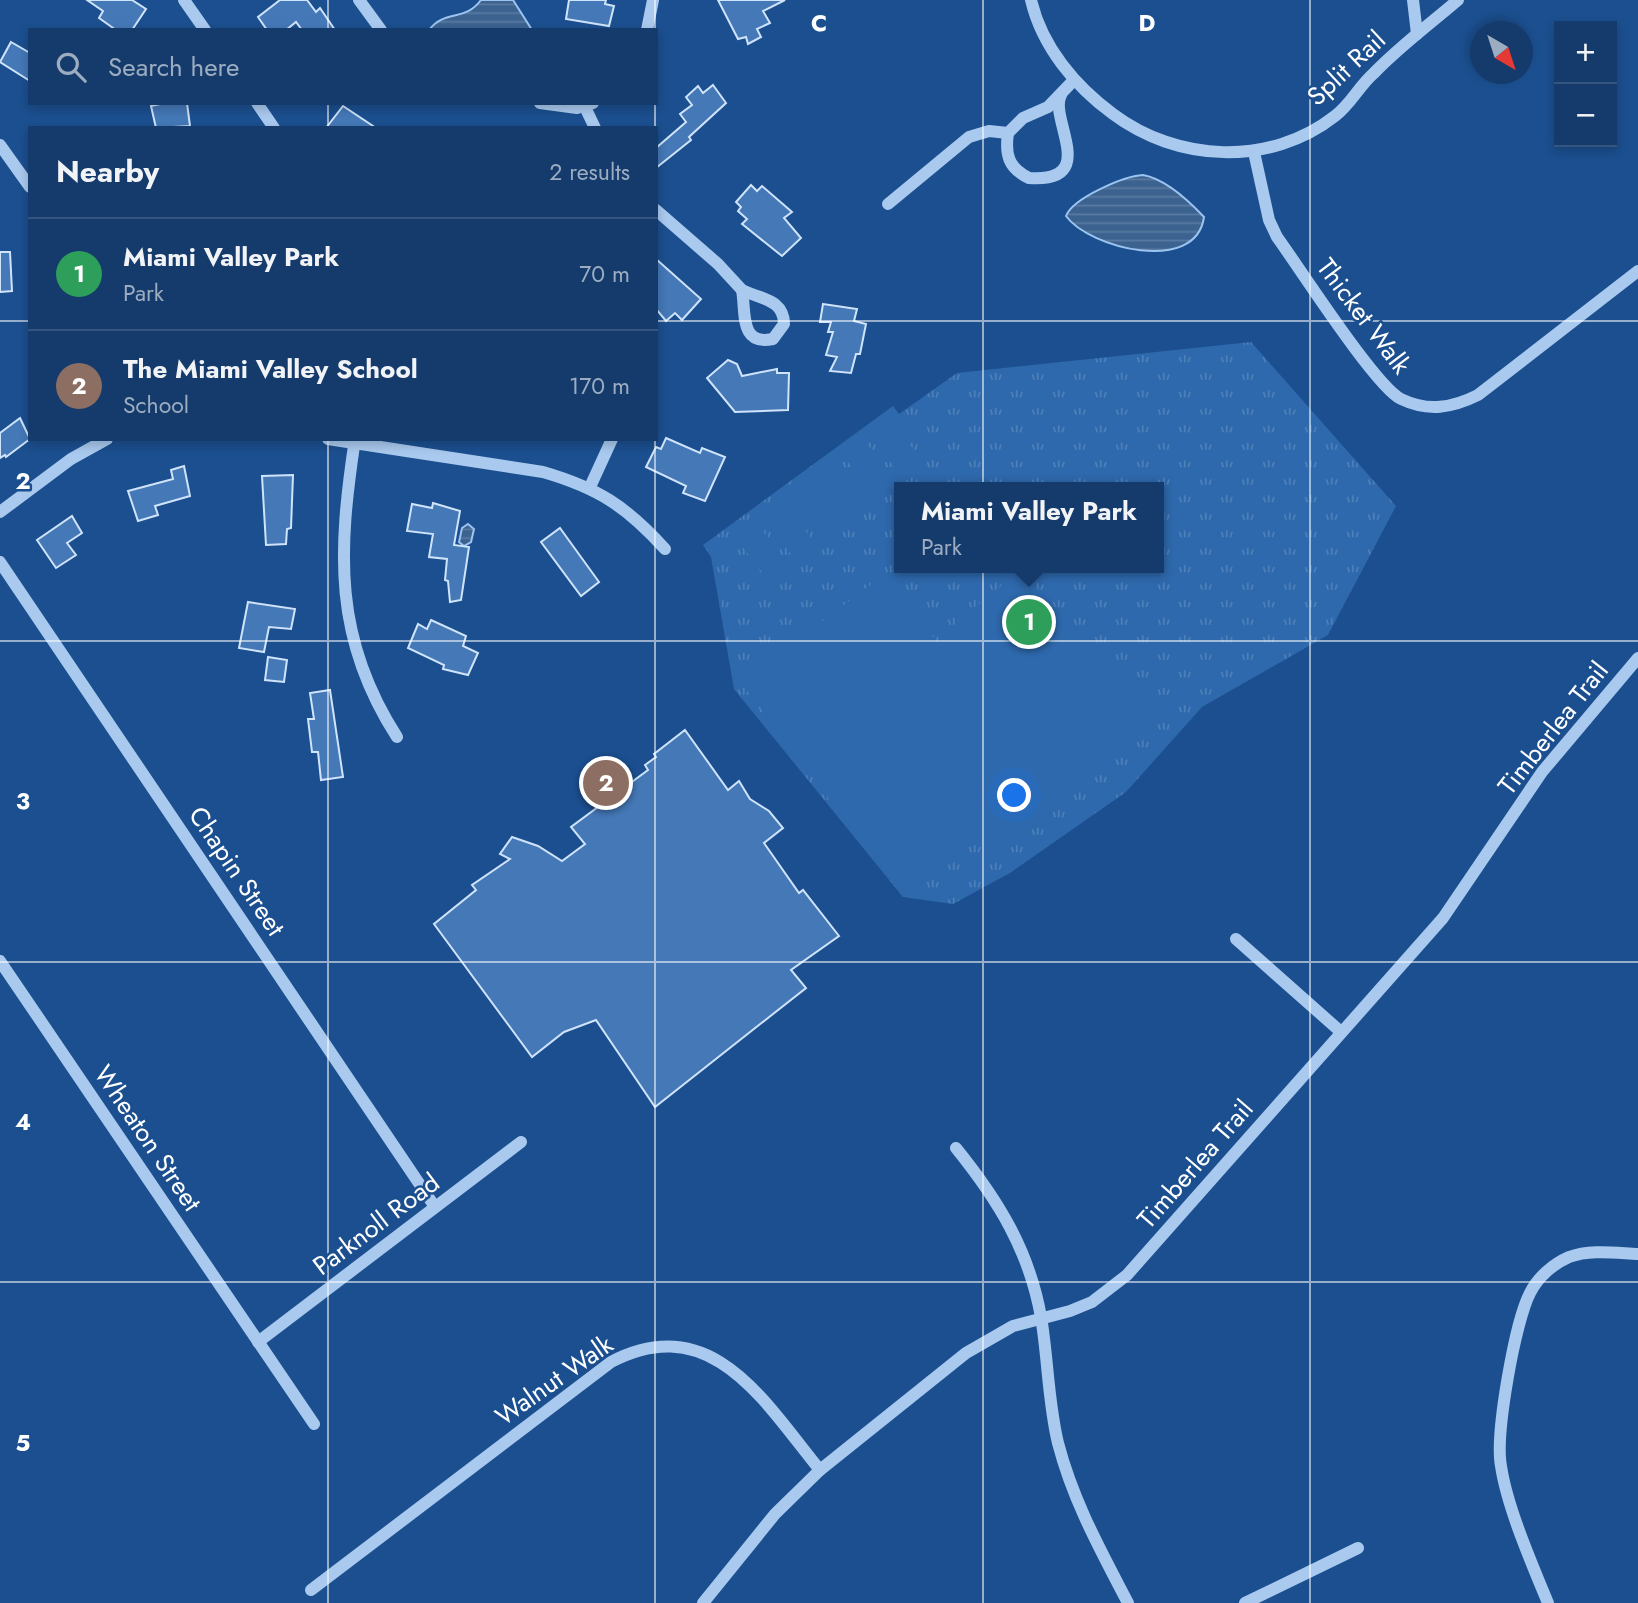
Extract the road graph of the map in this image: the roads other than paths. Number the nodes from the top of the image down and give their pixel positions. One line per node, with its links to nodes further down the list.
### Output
1 (184, 0): 7 (street)
2 (359, 0): 8 (street)
3 (653, 0): 9 (street)
4 (1031, 0): 11 (street, Split Rail)
5 (1413, 0): 10 (street)
6 (1458, 0): 10 (street, Split Rail)
7 (204, 28)
8 (380, 28)
9 (647, 28)
10 (1417, 34): 20 (street, Split Rail)
11 (1074, 80): 12 (street); 20 (street, Split Rail)
12 (1061, 94): 18 (street); 18 (street)
13 (258, 105): 16 (street)
14 (548, 105): 15 (street)
15 (589, 105): 17 (street)
16 (273, 126)
17 (594, 126)
18 (1008, 132): 22 (street)
19 (0, 145): 21 (street)
20 (1254, 152): 24 (street, Thicket Walk)
21 (28, 184)
22 (888, 204)
23 (658, 212): 25 (street)
24 (1638, 271)
25 (742, 290)
26 (103, 441): 30 (street)
27 (355, 441): 29 (street); 34 (street)
28 (611, 441): 29 (street)
29 (590, 487): 31 (street)
30 (0, 512)
31 (665, 549)
32 (0, 562): 40 (street, Chapin Street)
33 (1638, 658): 37 (street, Timberlea Trail)
34 (397, 737)
35 (1236, 939): 37 (street)
36 (0, 961): 43 (street, Wheaton Street)
37 (1341, 1032): 42 (street, Timberlea Trail)
38 (521, 1142): 40 (street, Parknoll Road)
39 (956, 1148): 42 (street)
40 (435, 1207): 43 (street, Parknoll Road)
41 (1638, 1254): 51 (street)
42 (1041, 1318): 45 (street, Timberlea Trail); 49 (street)
43 (258, 1342): 44 (street, Wheaton Street)
44 (314, 1423)
45 (821, 1470): 47 (street, Walnut Walk); 48 (street, Timberlea Trail)
46 (1358, 1548): 50 (street)
47 (311, 1590)
48 (703, 1603)
49 (1128, 1603)
50 (1245, 1603)
51 (1548, 1603)

